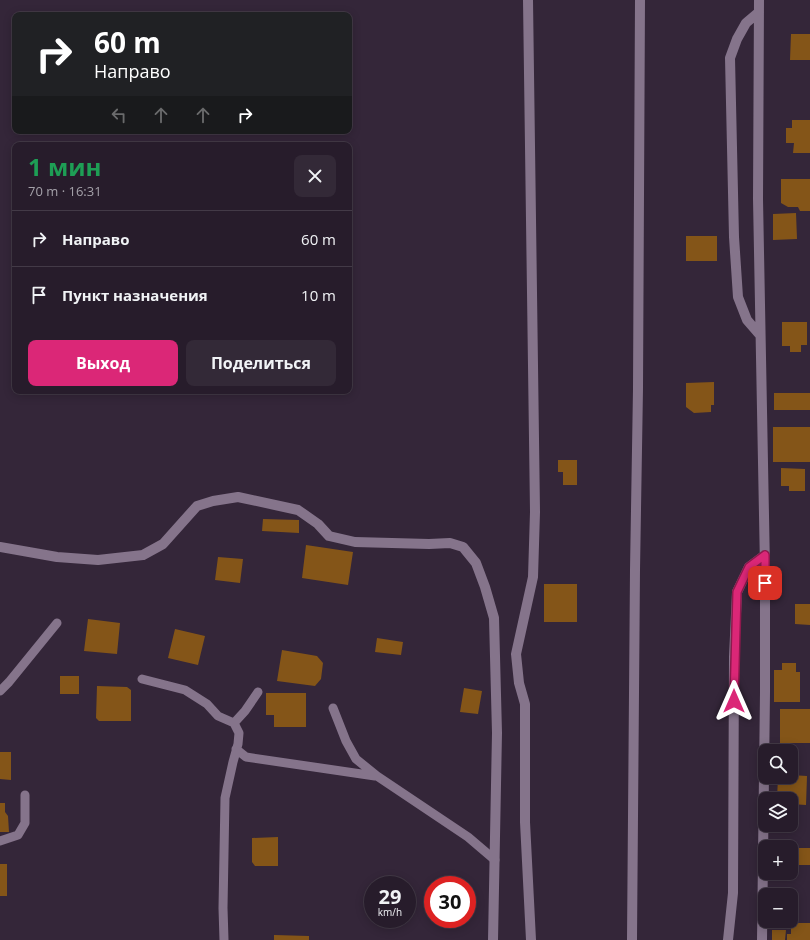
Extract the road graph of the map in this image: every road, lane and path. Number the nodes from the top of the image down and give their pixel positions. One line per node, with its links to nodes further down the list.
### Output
1 (528, 0): 21 (street)
2 (640, 0): 22 (street)
3 (759, 0): 4 (street)
4 (759, 12): 5 (street); 5 (street)
5 (760, 335): 7 (street)
6 (0, 547): 18 (street)
7 (765, 555): 23 (street); 24 (street)
8 (57, 623): 10 (lane)
9 (142, 679): 13 (lane)
10 (0, 691)
11 (258, 692): 13 (lane)
12 (332, 708): 15 (lane)
13 (234, 723): 14 (lane)
14 (236, 749): 15 (lane); 19 (lane)
15 (377, 776): 18 (lane)
16 (24, 795): 17 (lane)
17 (0, 841)
18 (495, 860): 20 (street)
19 (224, 940)
20 (493, 940)
21 (530, 940)
22 (632, 940)
23 (728, 940)
24 (762, 940)

